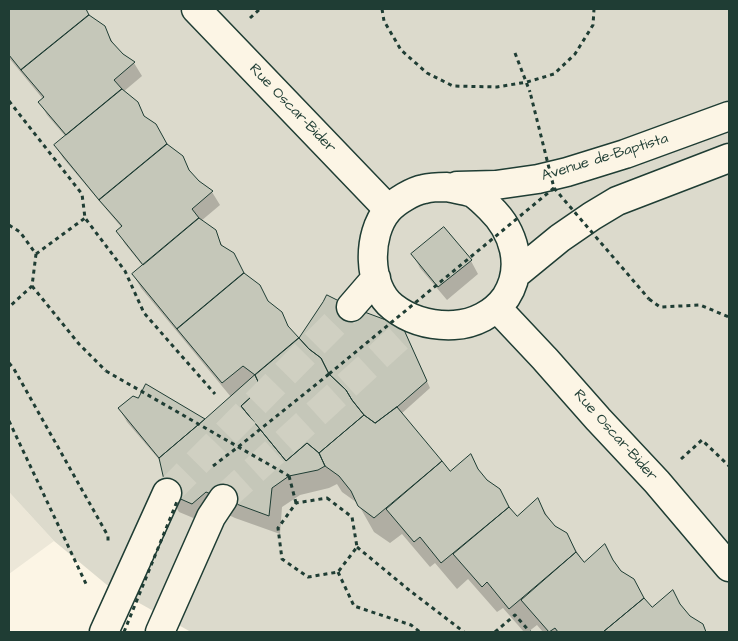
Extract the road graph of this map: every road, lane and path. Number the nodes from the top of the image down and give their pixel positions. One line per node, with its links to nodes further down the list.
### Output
1 (196, 9): 11 (street, Rue Oscar-Bider)
2 (382, 9): 5 (path)
3 (594, 9): 5 (path)
4 (515, 53): 5 (path)
5 (526, 82): 10 (path, bridge)
6 (9, 101): 12 (path)
7 (729, 116): 9 (street, Avenue de-Baptista)
8 (729, 158): 15 (street)
9 (447, 187): 11 (street); 15 (street)
10 (554, 188): 21 (path, bridge); 25 (path, bridge)
11 (388, 209): 16 (street)
12 (85, 218): 14 (path); 23 (path)
13 (9, 225): 14 (path)
14 (36, 254): 17 (path)
15 (516, 274): 20 (street)
16 (376, 278): 18 (street); 20 (street)
17 (32, 286): 19 (path); 25 (path, bridge)
18 (351, 306)
19 (9, 308)
20 (497, 308): 34 (street, Rue Oscar-Bider)
21 (729, 317)
22 (9, 363): 32 (path)
23 (215, 394)
24 (9, 421): 36 (path)
25 (238, 447): 28 (path); 31 (path, bridge)
26 (674, 465): 27 (path)
27 (729, 466)
28 (207, 470)
29 (176, 495): 37 (street); 38 (path, bridge)
30 (223, 499): 39 (street)
31 (296, 503): 33 (path); 35 (path)
32 (108, 545)
33 (357, 547): 35 (path); 41 (path)
34 (729, 567)
35 (338, 572): 40 (path)
36 (90, 594)
37 (104, 632)
38 (124, 632)
39 (160, 632)
40 (420, 632)
41 (464, 632)
42 (495, 632): 43 (path)
43 (530, 632)

